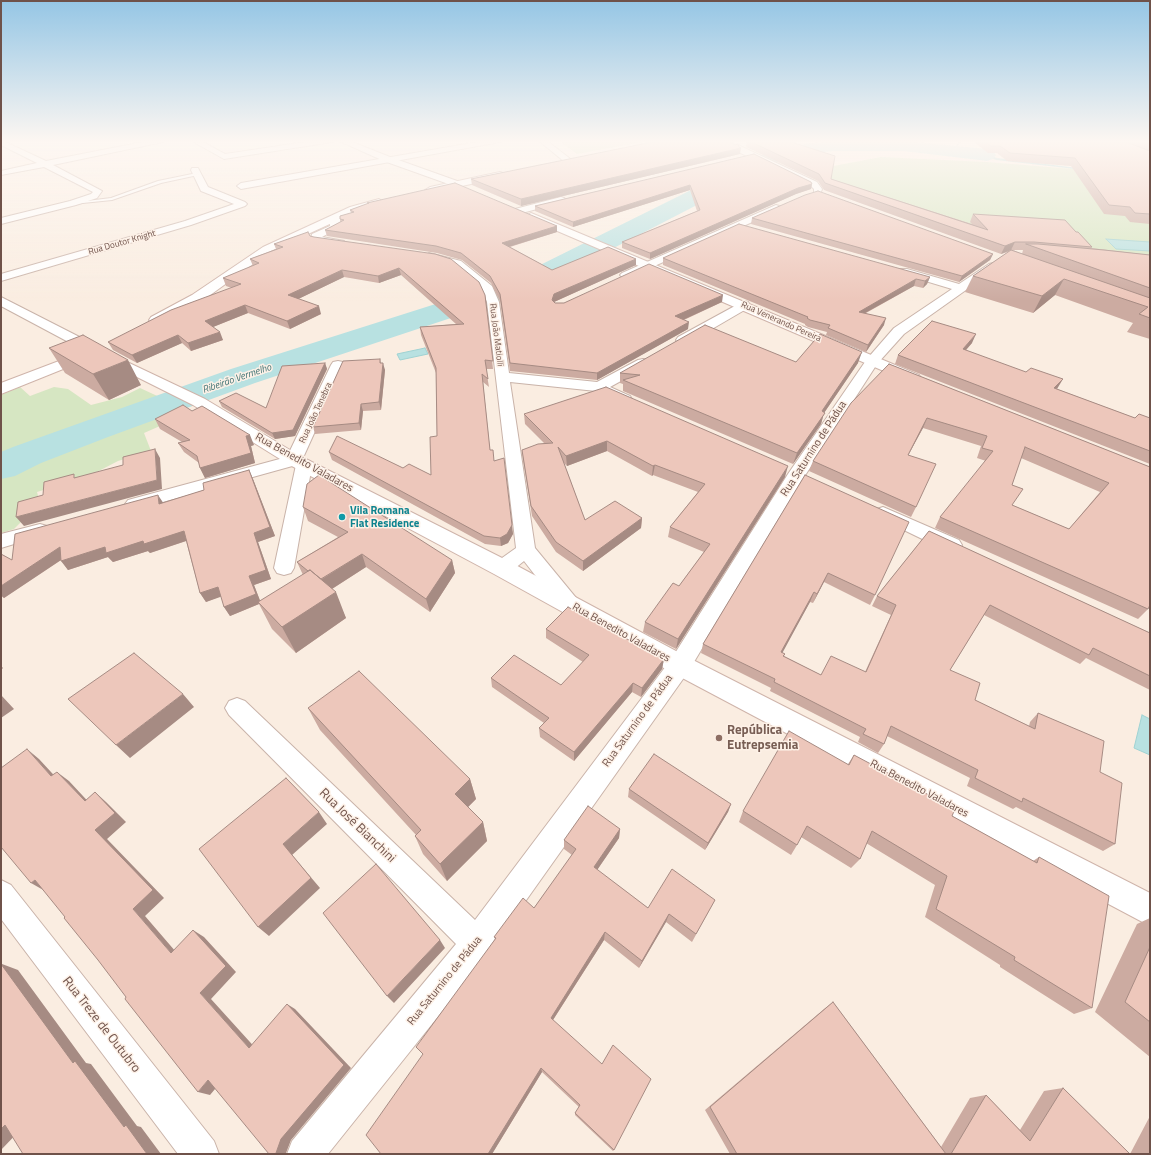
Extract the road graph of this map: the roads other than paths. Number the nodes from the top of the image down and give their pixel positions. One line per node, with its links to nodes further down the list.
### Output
1 (96, 194): 6 (street)
2 (126, 194): 6 (lane)
3 (215, 194): 18 (street, Rua Doutor Knight)
4 (571, 198): 8 (street)
5 (390, 199): 9 (main road)
6 (73, 204): 10 (street)
7 (786, 204): 11 (street)
8 (515, 209): 16 (main road, Rua Venerando Pereira)
9 (335, 218): 13 (street); 23 (main road)
10 (1, 221)
11 (738, 225): 12 (street); 16 (street)
12 (752, 229)
13 (348, 244)
14 (422, 255): 29 (street, Rua João Matiolli)
15 (998, 259): 20 (street, Rua Saturnino de Pádua)
16 (648, 265): 19 (street); 22 (main road, Rua Venerando Pereira)
17 (893, 268): 20 (street)
18 (1, 278)
19 (614, 281)
20 (961, 288): 27 (street, Rua Saturnino de Pádua)
21 (1, 301): 25 (street)
22 (744, 305): 24 (street); 27 (main road, Rua Venerando Pereira)
23 (143, 326)
24 (675, 344)
25 (103, 347): 32 (main road); 34 (main road, Rua Benedito Valadares)
26 (654, 356): 31 (street)
27 (872, 362): 30 (main road, Rua Venerando Pereira); 44 (street, Rua Saturnino de Pádua)
28 (338, 365): 34 (street, Rua João Tenebra)
29 (502, 378): 31 (street); 39 (street, Rua João Matiolli)
30 (923, 382)
31 (599, 388): 33 (street)
32 (1, 389)
33 (643, 407)
34 (299, 463): 36 (street); 41 (street, Rua João Tenebra); 42 (main road, Rua Benedito Valadares)
35 (869, 506): 40 (street)
36 (121, 508)
37 (54, 527): 38 (street)
38 (1, 541)
39 (526, 550): 42 (street); 43 (street)
40 (970, 553)
41 (284, 568)
42 (502, 568): 43 (main road, Rua Benedito Valadares)
43 (570, 605): 44 (main road, Rua Benedito Valadares)
44 (680, 665): 47 (main road, Rua Benedito Valadares); 48 (street, Rua Saturnino de Pádua)
45 (237, 708): 48 (street, Rua José Bianchini)
46 (1, 895): 49 (street, Rua Treze de Outubro)
47 (1150, 910)
48 (476, 943): 50 (street, Rua Saturnino de Pádua)
49 (201, 1154)
50 (305, 1154)

